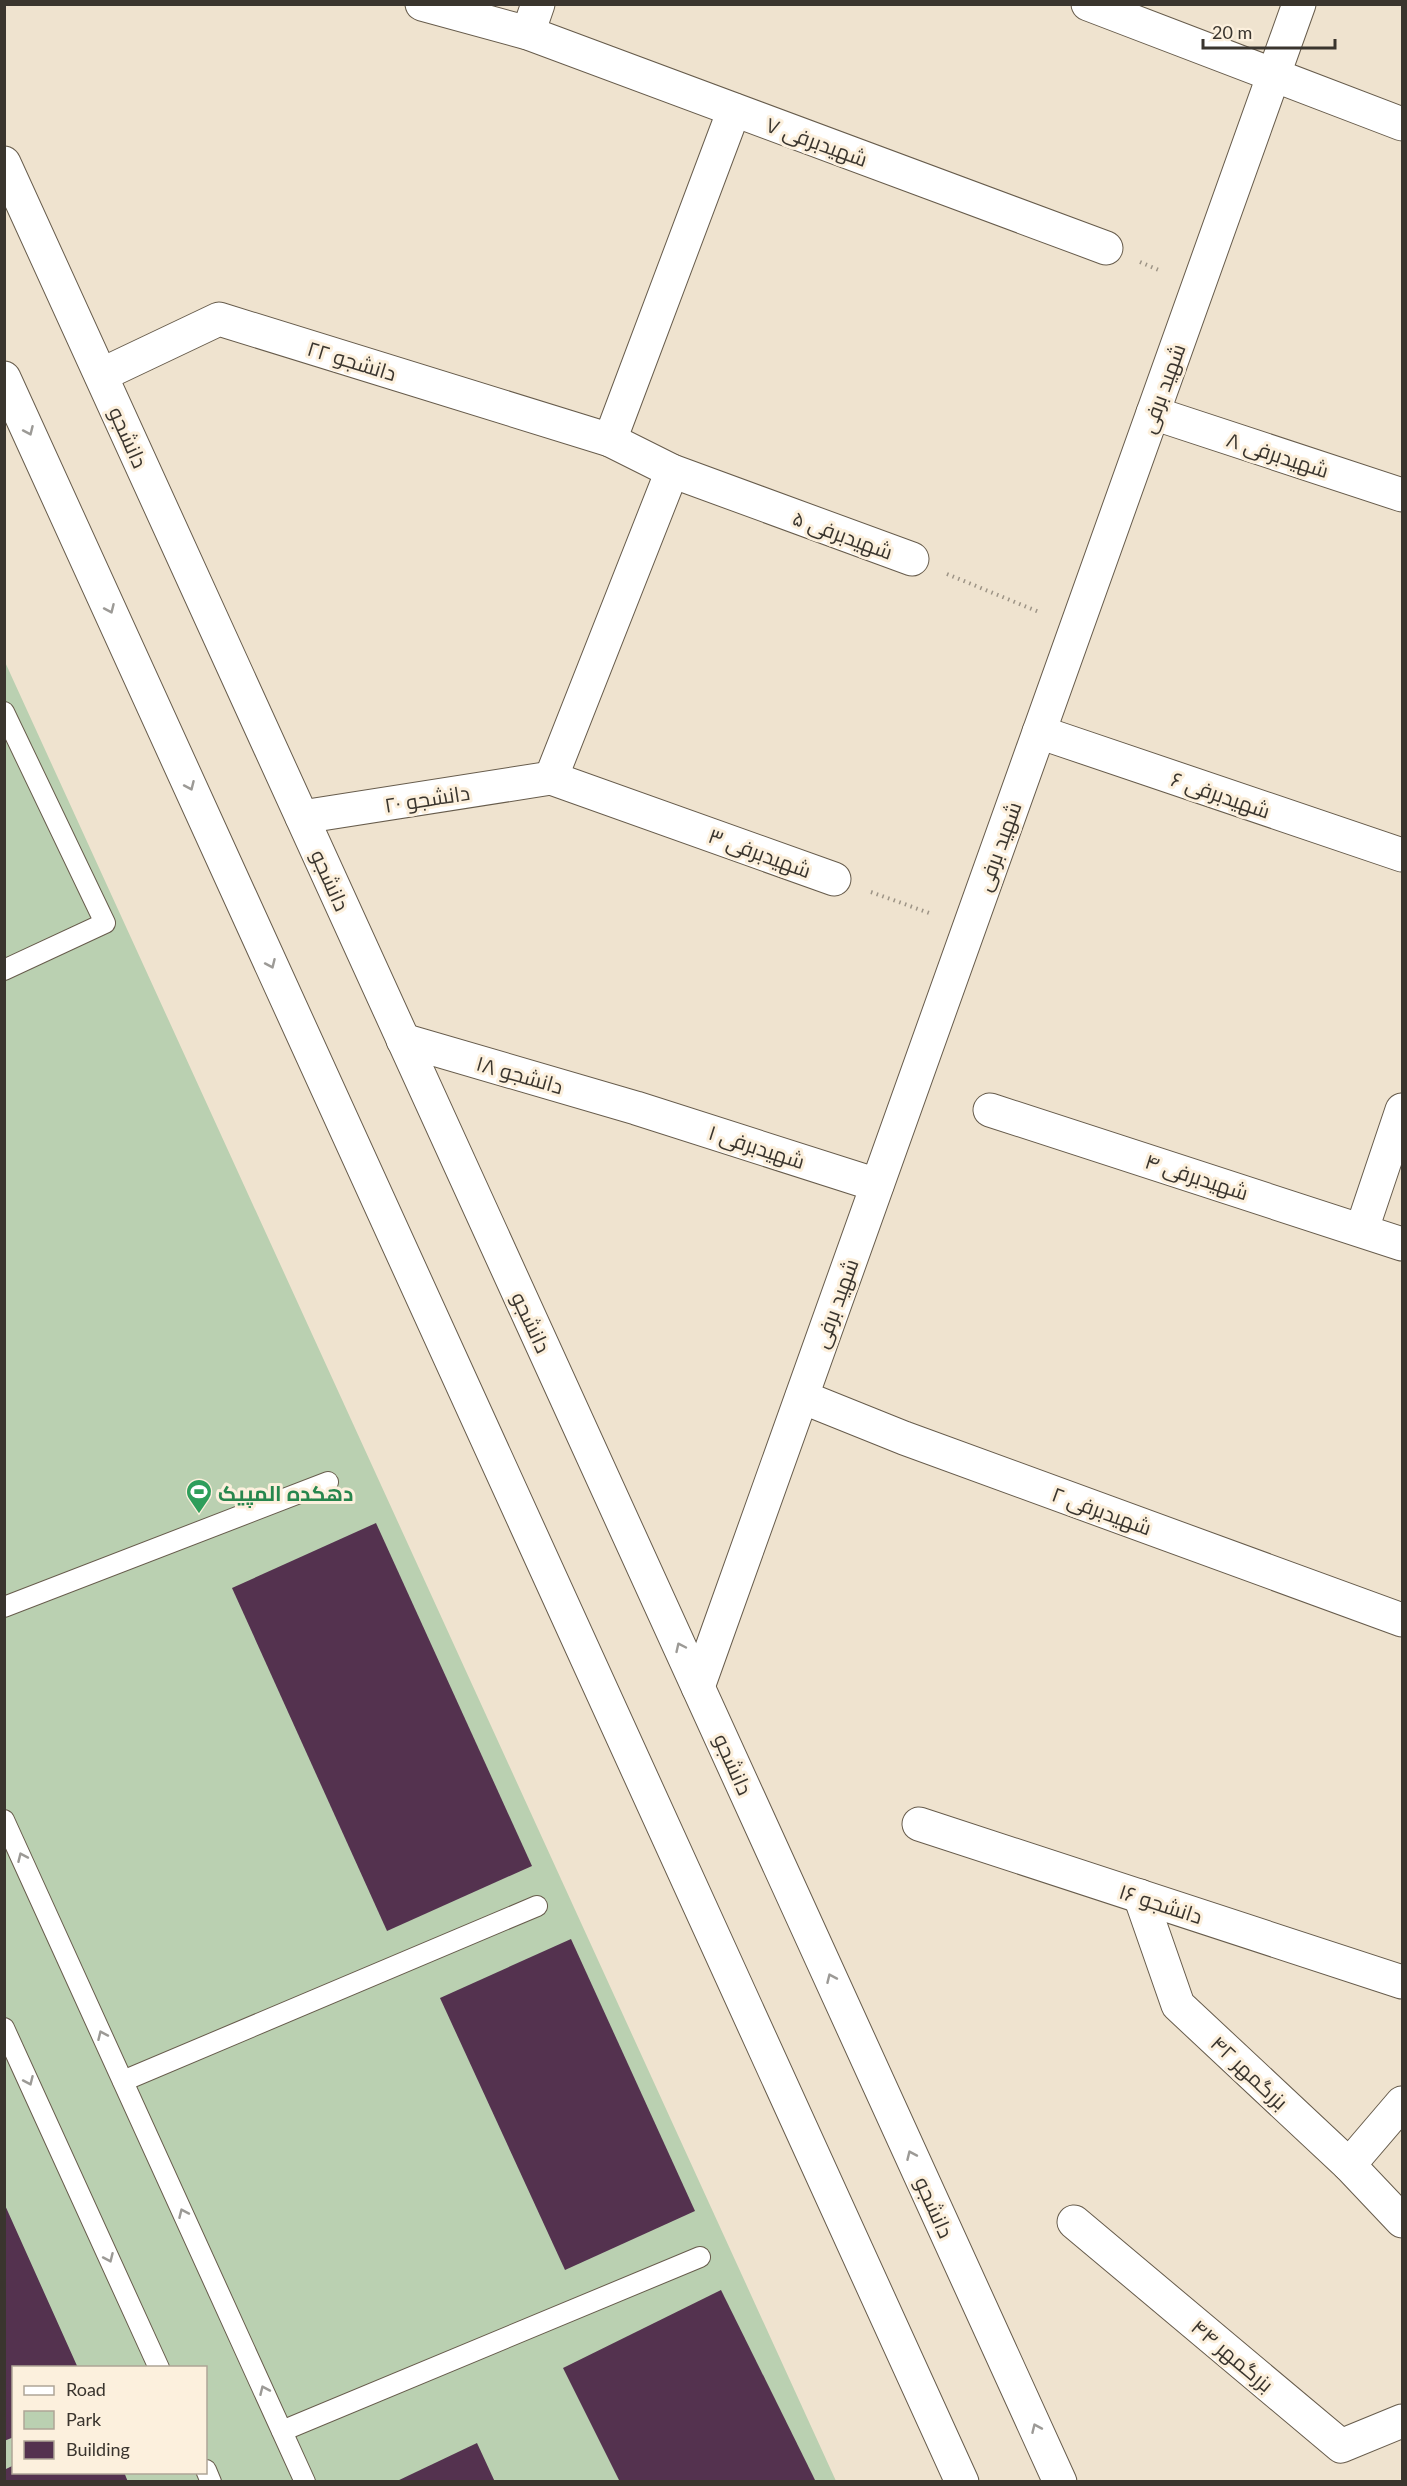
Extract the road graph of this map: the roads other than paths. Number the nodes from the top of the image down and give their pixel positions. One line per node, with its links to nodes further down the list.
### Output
1 (422, 4): 4 (street, شهیدبرفی ۷)
2 (1088, 4): 5 (street)
3 (1299, 4): 5 (street, شهید برفی)
4 (533, 19): 6 (street, شهیدبرفی ۷)
5 (1273, 76): 7 (street); 12 (street, شهید برفی)
6 (734, 110): 9 (street, شهیدبرفی ۷); 13 (street)
7 (1402, 124)
8 (4, 162): 10 (street, دانشجو)
9 (1106, 248)
10 (101, 375): 13 (street, دانشجو ۲۲); 20 (street, دانشجو)
11 (4, 378): 52 (street, one-way to 52)
12 (1153, 413): 15 (street, شهیدبرفی ۸); 18 (street, شهید برفی)
13 (609, 440): 14 (street, شهیدبرفی ۵)
14 (672, 471): 16 (street, شهیدبرفی ۵); 19 (street)
15 (1402, 495)
16 (912, 559)
17 (4, 712): 23 (lane)
18 (1039, 732): 21 (street, شهیدبرفی ۶); 28 (street, شهید برفی)
19 (551, 778): 20 (street, دانشجو ۲۰); 22 (street, شهیدبرفی ۳)
20 (302, 817): 24 (street, دانشجو)
21 (1402, 855)
22 (834, 879)
23 (4, 970)
24 (403, 1040): 25 (street, دانشجو ۱۸); 35 (street, دانشجو, one-way to 24)
25 (636, 1108): 28 (street, شهیدبرفی ۱)
26 (990, 1110): 29 (street, شهیدبرفی ۴)
27 (1402, 1110): 29 (street)
28 (878, 1185): 31 (street, شهید برفی)
29 (1362, 1229): 30 (street, شهیدبرفی ۴)
30 (1402, 1244)
31 (802, 1397): 34 (street, شهیدبرفی ۲); 35 (street, شهید برفی)
32 (328, 1482): 33 (lane)
33 (4, 1607)
34 (1402, 1620)
35 (698, 1687): 53 (street, دانشجو, one-way to 35)
36 (4, 1820): 42 (lane, one-way to 36)
37 (920, 1824): 38 (street, دانشجو ۱۶)
38 (1140, 1896): 40 (street, دانشجو ۱۶); 44 (street, بزرگمهر ۴۲)
39 (537, 1906): 42 (lane)
40 (1402, 1982)
41 (4, 2028): 48 (lane, one-way to 48)
42 (123, 2081): 50 (lane, one-way to 42)
43 (1402, 2103): 44 (street)
44 (1349, 2165): 45 (street, بزرگمهر ۴۲)
45 (1402, 2221)
46 (1074, 2222): 49 (street, بزرگمهر ۴۴)
47 (700, 2257): 50 (lane)
48 (159, 2366)
49 (1402, 2421)
50 (282, 2431): 51 (lane)
51 (305, 2481)
52 (962, 2481)
53 (1060, 2481)

